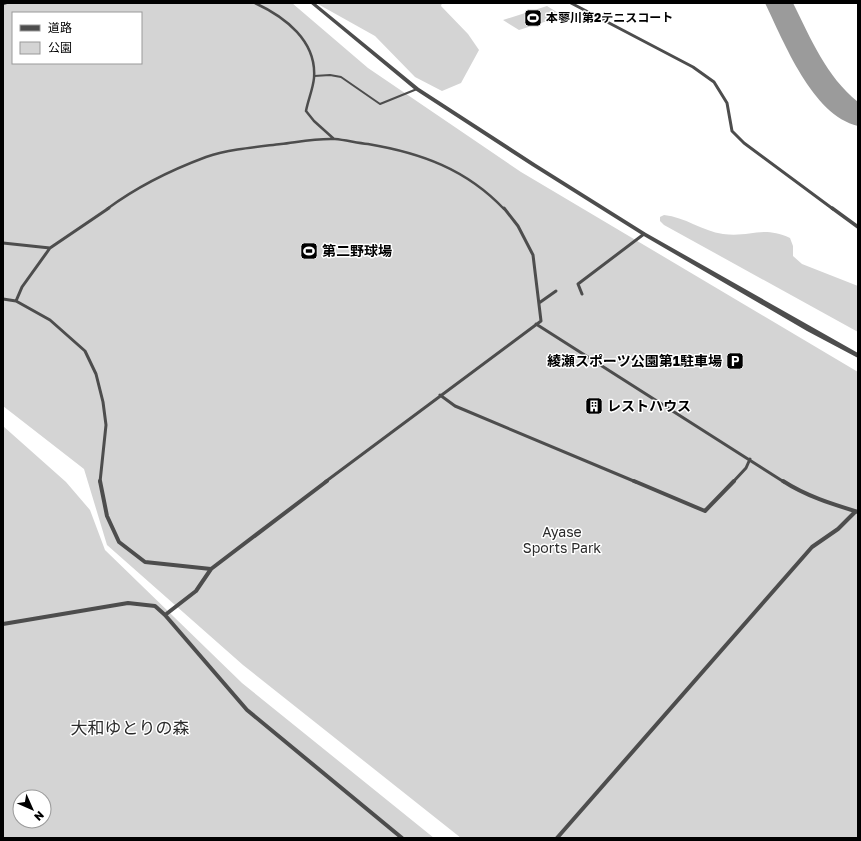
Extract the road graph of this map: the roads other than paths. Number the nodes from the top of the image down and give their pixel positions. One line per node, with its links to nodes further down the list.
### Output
1 (6, 3): 5 (street)
2 (255, 3): 6 (street)
3 (312, 3): 7 (street)
4 (571, 3): 9 (street)
5 (3, 4)
6 (314, 76): 7 (lane); 8 (street)
7 (417, 89): 10 (street)
8 (334, 139): 12 (street); 17 (street)
9 (858, 227)
10 (644, 234): 14 (lane); 19 (street)
11 (3, 243): 12 (street)
12 (50, 248): 16 (street)
13 (556, 291): 17 (street)
14 (582, 294)
15 (3, 299): 16 (street)
16 (16, 301): 23 (street)
17 (539, 303): 18 (street)
18 (536, 324): 20 (street); 21 (street)
19 (858, 356)
20 (440, 395): 21 (street); 23 (street)
21 (750, 459): 22 (street)
22 (856, 512): 27 (street)
23 (211, 569): 24 (street)
24 (165, 615): 25 (street); 26 (street)
25 (3, 624)
26 (402, 838)
27 (557, 838)

